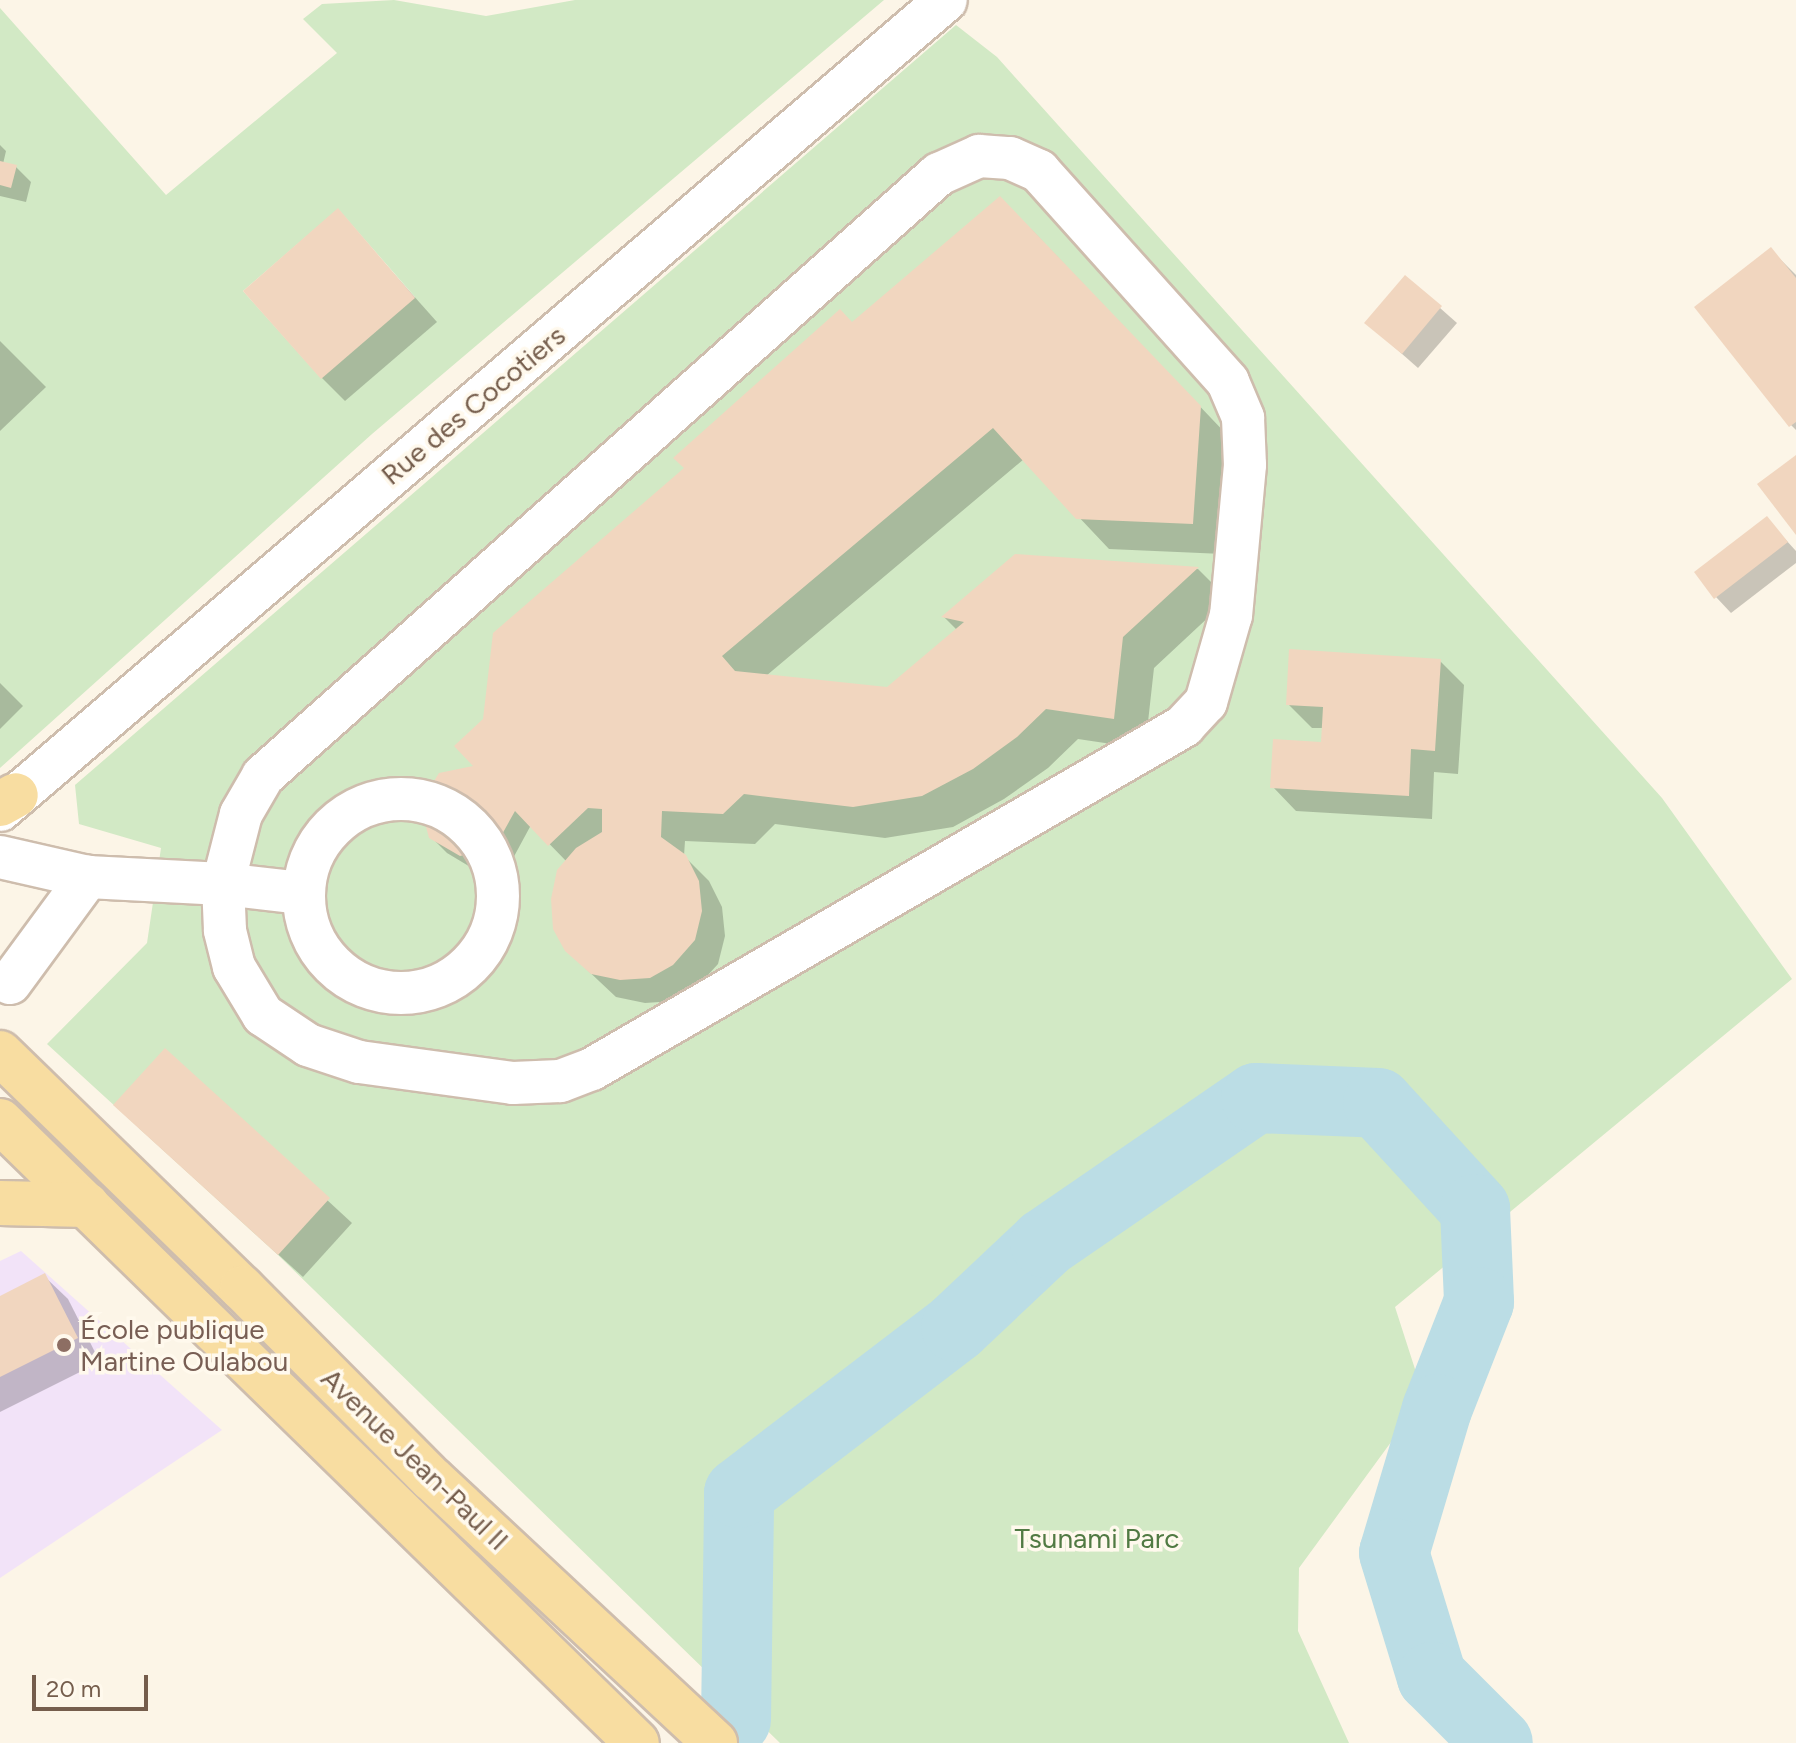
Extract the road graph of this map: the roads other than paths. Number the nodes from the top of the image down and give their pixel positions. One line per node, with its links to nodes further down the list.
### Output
1 (946, 0): 2 (street, Rue des Cocotiers)
2 (5, 803)
3 (0, 857): 4 (street)
4 (88, 877): 5 (street); 7 (street)
5 (223, 884): 5 (street); 6 (street)
6 (302, 893): 6 (street)
7 (10, 983)
8 (0, 1053): 12 (main road, Avenue Jean-Paul II)
9 (0, 1121): 11 (main road, Avenue Jean-Paul II)
10 (0, 1203): 11 (main road)
11 (87, 1205): 13 (main road, Avenue Jean-Paul II)
12 (707, 1734)
13 (637, 1743)

